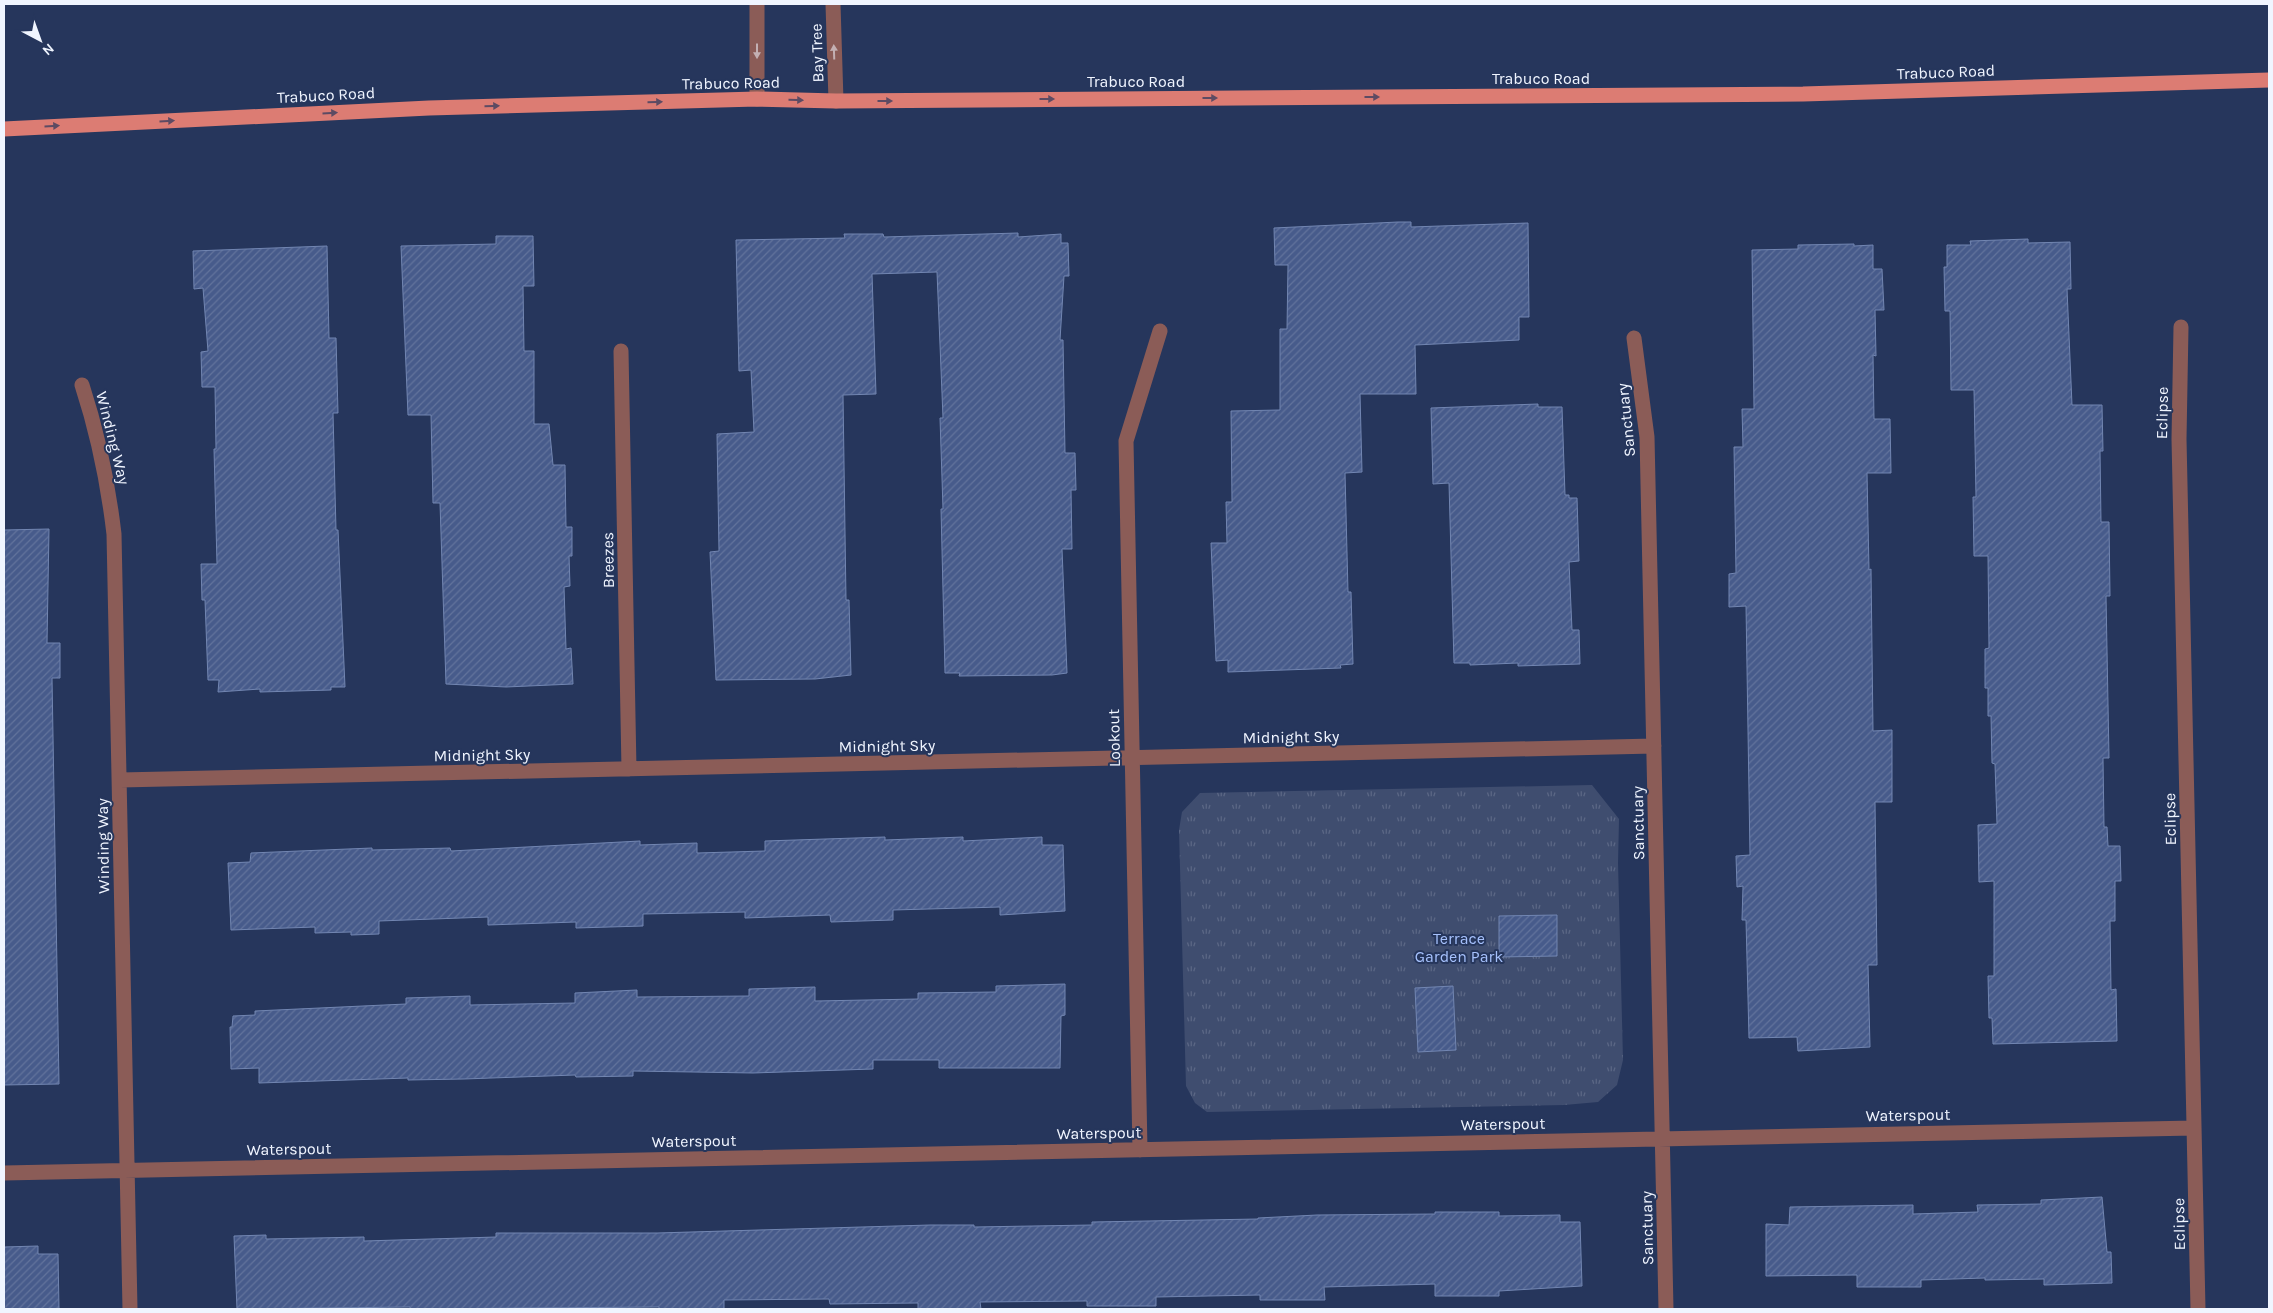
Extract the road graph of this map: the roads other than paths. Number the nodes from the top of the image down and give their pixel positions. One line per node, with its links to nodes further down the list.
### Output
1 (757, 4): 4 (street, one-way to 4)
2 (833, 4): 5 (street, Bay Tree, one-way to 2)
3 (2269, 80): 5 (main road, Trabuco Road, one-way to 3)
4 (757, 99): 5 (main road, Trabuco Road, one-way to 5); 6 (main road, Trabuco Road, one-way to 4)
5 (836, 101)
6 (4, 129)
7 (2181, 327): 16 (street, Eclipse)
8 (1160, 331): 13 (street, Lookout)
9 (1634, 338): 12 (street, Sanctuary)
10 (621, 351): 14 (street, Breezes)
11 (82, 385): 15 (street, Winding Way)
12 (1654, 746): 13 (street, Midnight Sky); 17 (street, Sanctuary)
13 (1132, 758): 14 (street, Midnight Sky); 18 (street, Lookout)
14 (629, 769): 15 (street, Midnight Sky)
15 (120, 780): 19 (street, Winding Way)
16 (2194, 1128): 17 (street, Waterspout); 23 (street, Eclipse)
17 (1662, 1137): 18 (street, Waterspout); 22 (street, Sanctuary)
18 (1140, 1150): 19 (street, Waterspout)
19 (128, 1170): 20 (street, Waterspout); 21 (street, Winding Way)
20 (4, 1173)
21 (130, 1309)
22 (1666, 1309)
23 (2198, 1309)

